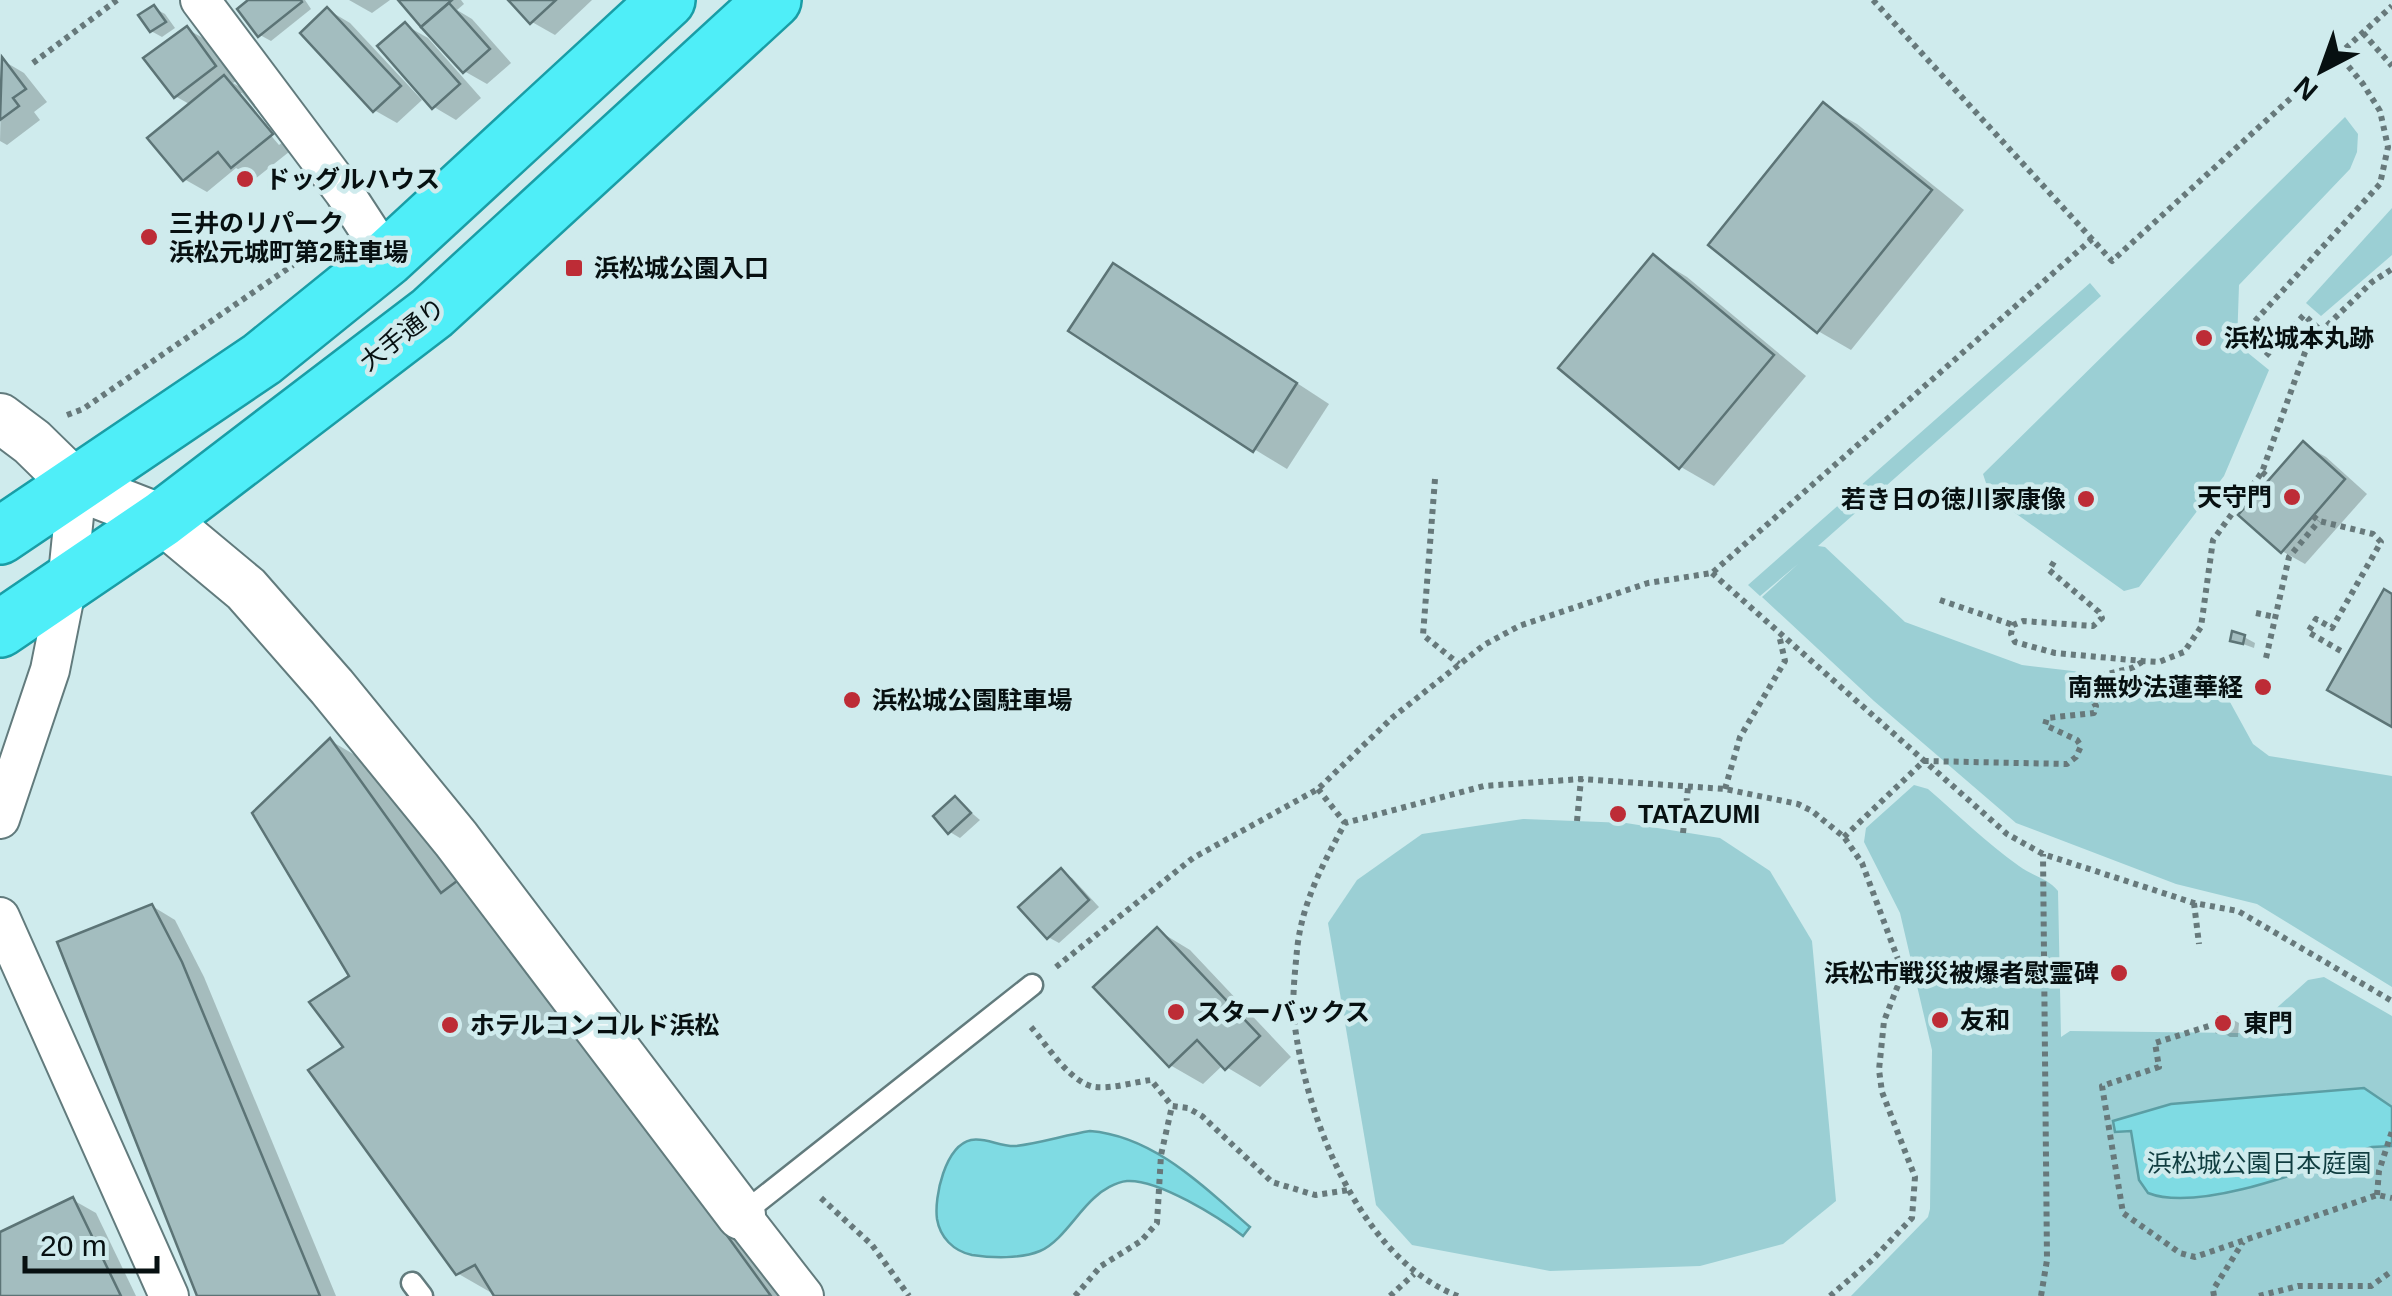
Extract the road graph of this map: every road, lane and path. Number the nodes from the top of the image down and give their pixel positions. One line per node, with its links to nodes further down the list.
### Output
1 (118, 0): 9 (path)
2 (200, 0): 13 (street)
3 (667, 0): 13 (highway)
4 (773, 0): 24 (highway, 大手通り)
5 (1872, 0): 11 (path)
6 (2392, 6): 7 (path)
7 (2363, 32): 8 (path); 10 (path)
8 (2339, 55): 11 (path); 15 (path)
9 (33, 63)
10 (2392, 66)
11 (2092, 239): 27 (path)
12 (304, 258): 18 (path)
13 (388, 258): 23 (highway)
14 (2392, 268): 16 (path)
15 (2256, 321)
16 (2320, 330): 17 (path); 20 (path)
17 (2266, 356)
18 (61, 417)
19 (0, 418): 23 (street)
20 (2262, 472): 21 (path); 37 (path)
21 (2270, 478)
22 (1436, 479): 38 (path)
23 (77, 486): 24 (street); 25 (highway); 28 (street)
24 (162, 519): 28 (highway, 大手通り); 63 (street)
25 (0, 536)
26 (2054, 562): 32 (path)
27 (1712, 573): 34 (path); 38 (path)
28 (67, 584): 33 (highway, 大手通り); 44 (street)
29 (1940, 600): 32 (path)
30 (2256, 613): 31 (path)
31 (2275, 618): 35 (path); 36 (path)
32 (2014, 626): 37 (path)
33 (0, 629)
34 (1778, 632): 39 (path); 43 (path)
35 (2341, 652)
36 (2266, 658)
37 (2142, 661): 39 (path)
38 (1459, 664): 41 (path)
39 (1924, 761): 48 (path); 49 (path)
40 (1581, 779): 42 (path); 45 (path); 46 (path)
41 (1318, 788): 46 (path); 53 (path)
42 (1688, 788): 43 (path); 47 (path)
43 (1724, 789): 48 (path)
44 (0, 820)
45 (1577, 821)
46 (1345, 822): 59 (path)
47 (1683, 832)
48 (1844, 837): 73 (path)
49 (2043, 854): 50 (path); 74 (path)
50 (2194, 903): 52 (path); 54 (path)
51 (4, 939): 67 (street)
52 (2199, 944)
53 (1032, 986): 55 (lane)
54 (2392, 1000)
55 (1009, 1004): 57 (path); 63 (lane)
56 (2218, 1023): 64 (path)
57 (1172, 1106): 59 (path); 70 (path)
58 (2392, 1131): 60 (path)
59 (1349, 1190): 66 (path)
60 (2377, 1195): 62 (path); 64 (path)
61 (820, 1198): 69 (path)
62 (2392, 1198)
63 (741, 1215): 68 (street)
64 (2244, 1241): 75 (path)
65 (2392, 1271): 76 (path)
66 (1414, 1274): 71 (path); 72 (path)
67 (169, 1296)
68 (804, 1296)
69 (909, 1296)
70 (1075, 1296)
71 (1390, 1296)
72 (1458, 1296)
73 (1830, 1296)
74 (2041, 1296)
75 (2214, 1296)
76 (2259, 1296)

